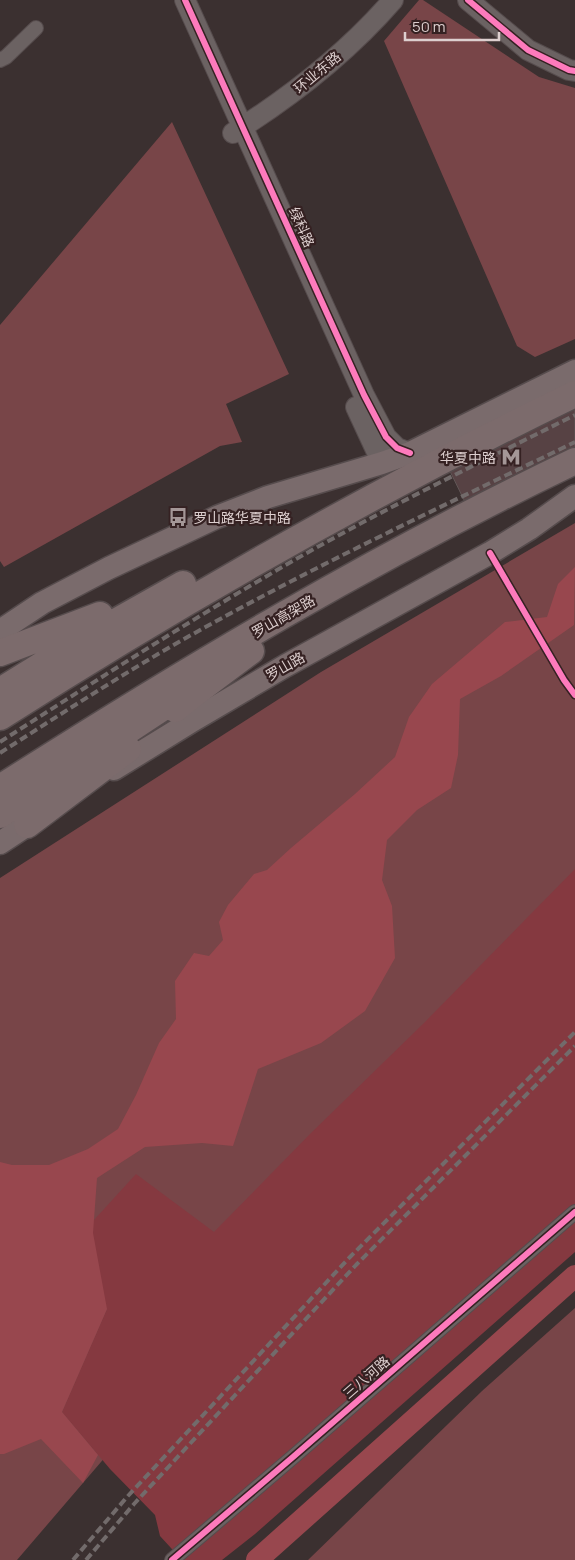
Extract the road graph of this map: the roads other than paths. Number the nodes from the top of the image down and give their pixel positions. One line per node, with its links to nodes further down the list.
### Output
1 (170, 0): 8 (street, 绿科路)
2 (185, 0): 8 (street, 绿科路)
3 (393, 0): 8 (street, 环业东路)
4 (468, 0): 7 (street)
5 (36, 28): 6 (street)
6 (0, 60)
7 (575, 70)
8 (238, 130): 12 (street, 绿科路); 13 (street, 绿科路)
9 (575, 371): 12 (main road)
10 (575, 394): 11 (highway)
11 (533, 415): 16 (highway); 21 (highway)
12 (410, 453): 13 (main road)
13 (382, 463): 18 (main road)
14 (567, 465): 17 (highway); 22 (highway, 罗山高架路)
15 (575, 496): 24 (main road, 罗山路)
16 (212, 569): 19 (highway); 20 (highway)
17 (282, 628): 23 (highway); 24 (highway)
18 (0, 631)
19 (0, 653)
20 (0, 691)
21 (0, 716)
22 (0, 788)
23 (0, 815)
24 (27, 825): 25 (main road, 罗山路)
25 (0, 843)
26 (575, 1212): 27 (street, 三八河路)
27 (172, 1560)

